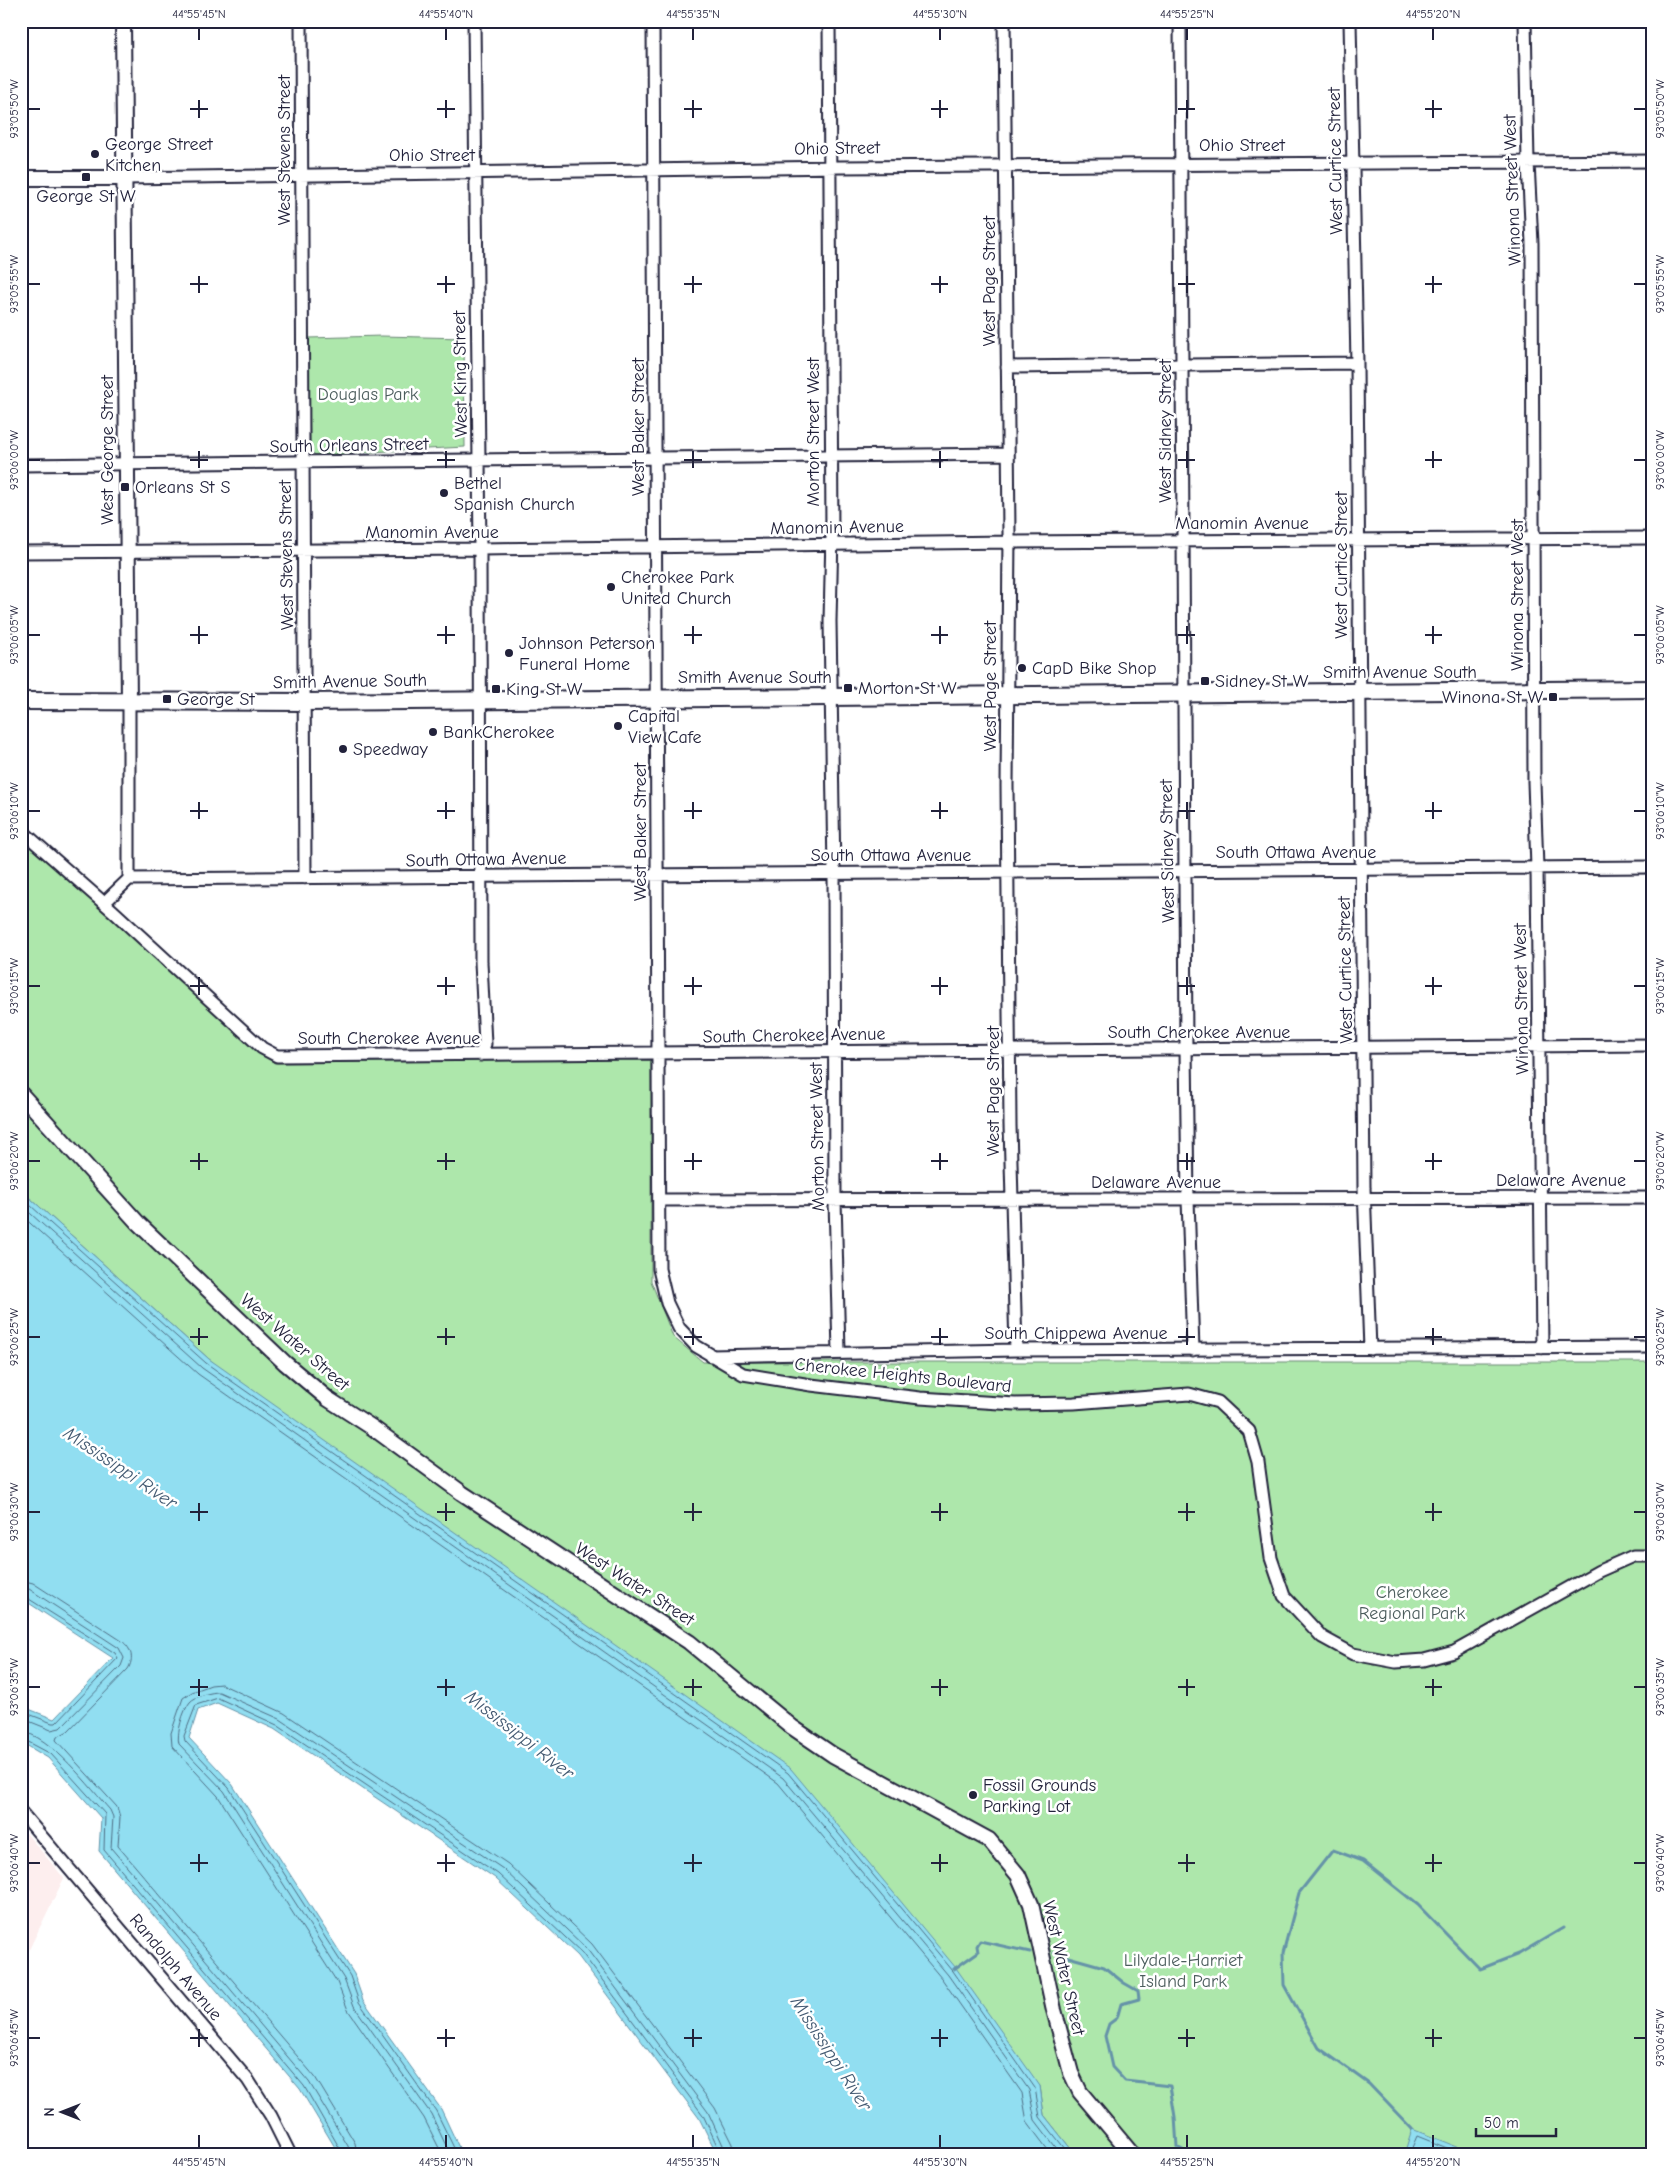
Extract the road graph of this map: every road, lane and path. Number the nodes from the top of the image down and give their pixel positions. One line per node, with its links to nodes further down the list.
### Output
1 (122, 21): 20 (street, West George Street)
2 (301, 21): 18 (street, West Stevens Street)
3 (474, 21): 17 (street, West King Street)
4 (653, 21): 16 (street, West Baker Street)
5 (829, 21): 15 (street, Morton Street West)
6 (1004, 21): 14 (street, West Page Street)
7 (1180, 21): 12 (street, West Sidney Street)
8 (1350, 21): 13 (street, West Curtice Street)
9 (1525, 21): 11 (street, Winona Street West)
10 (1653, 161): 11 (street, Ohio Street)
11 (1528, 162): 13 (street, Ohio Street); 31 (street, Winona Street West)
12 (1181, 164): 13 (street, Ohio Street); 14 (street, Ohio Street); 22 (street, West Sidney Street)
13 (1353, 164): 21 (street, West Curtice Street)
14 (1006, 166): 15 (street, Ohio Street); 23 (street, West Page Street)
15 (829, 167): 16 (street, Ohio Street); 25 (street, Morton Street West)
16 (653, 170): 17 (street, Ohio Street); 26 (street, West Baker Street)
17 (476, 174): 18 (street, Ohio Street); 27 (street, West King Street)
18 (301, 175): 20 (street, Ohio Street); 28 (street, West Stevens Street)
19 (21, 178): 20 (street, Ohio Street)
20 (124, 178): 29 (street, West George Street)
21 (1357, 363): 22 (street); 33 (street, West Curtice Street)
22 (1182, 366): 23 (street); 34 (street, West Sidney Street)
23 (1007, 367): 24 (street, West Page Street)
24 (1008, 454): 25 (street, South Orleans Street); 35 (street, West Page Street)
25 (831, 456): 26 (street, South Orleans Street); 36 (street, Morton Street West)
26 (656, 458): 27 (street, South Orleans Street); 37 (street, West Baker Street)
27 (479, 460): 28 (street, South Orleans Street); 39 (street, West King Street)
28 (302, 463): 29 (street, South Orleans Street); 38 (street, West Stevens Street)
29 (126, 464): 30 (street, South Orleans Street); 41 (street, West George Street)
30 (21, 465)
31 (1534, 538): 32 (street, Manomin Avenue); 33 (street, Manomin Avenue); 43 (street, Winona Street West)
32 (1653, 538)
33 (1358, 540): 34 (street, Manomin Avenue); 44 (street, West Curtice Street)
34 (1183, 541): 35 (street, Manomin Avenue); 45 (street, West Sidney Street)
35 (1008, 542): 36 (street, Manomin Avenue); 46 (street, West Page Street)
36 (832, 544): 37 (street, Manomin Avenue); 47 (street, Morton Street West)
37 (656, 547): 39 (street, Manomin Avenue); 48 (street, West Baker Street)
38 (304, 549): 39 (street, Manomin Avenue); 41 (street, Manomin Avenue); 52 (street, West Stevens Street)
39 (480, 549): 49 (street, West King Street)
40 (21, 552): 41 (street, Manomin Avenue)
41 (126, 552): 51 (street, West George Street)
42 (1653, 689): 43 (main road, Smith Avenue South)
43 (1535, 691): 44 (main road, Smith Avenue South); 57 (street, Winona Street West)
44 (1360, 692): 45 (main road, Smith Avenue South); 58 (street, West Curtice Street)
45 (1183, 694): 46 (main road, Smith Avenue South); 59 (street, West Sidney Street)
46 (1008, 695): 47 (main road, Smith Avenue South); 60 (street, West Page Street)
47 (831, 696): 48 (main road, Smith Avenue South); 61 (street, Morton Street West)
48 (657, 698): 49 (main road, Smith Avenue South); 62 (street, West Baker Street)
49 (479, 700): 52 (main road, Smith Avenue South); 63 (street, West King Street)
50 (21, 701): 53 (main road, Smith Avenue South)
51 (129, 702): 52 (main road, Smith Avenue South); 53 (main road, Smith Avenue South); 65 (street, West George Street)
52 (305, 702): 64 (street, West Stevens Street)
53 (67, 703): 54 (main road, Smith Avenue South)
54 (21, 711)
55 (21, 830): 66 (street, South Cherokee Avenue)
56 (1653, 867): 57 (street, South Ottawa Avenue)
57 (1537, 868): 58 (street, South Ottawa Avenue); 68 (street, Winona Street West)
58 (1362, 869): 59 (street, South Ottawa Avenue); 69 (street, West Curtice Street)
59 (1186, 871): 60 (street, South Ottawa Avenue); 71 (street, West Sidney Street)
60 (1009, 872): 61 (street, South Ottawa Avenue); 70 (street, West Page Street)
61 (834, 873): 62 (street, South Ottawa Avenue); 72 (street, Morton Street West)
62 (657, 874): 63 (street, South Ottawa Avenue); 73 (street, West Baker Street)
63 (480, 876): 64 (street, South Ottawa Avenue); 74 (street, West King Street)
64 (305, 878): 65 (street, South Ottawa Avenue)
65 (129, 879): 66 (street)
66 (104, 903): 74 (street, South Cherokee Avenue)
67 (1653, 1046): 68 (street, South Cherokee Avenue)
68 (1540, 1047): 69 (street, South Cherokee Avenue); 76 (street, Winona Street West)
69 (1363, 1048): 71 (street, South Cherokee Avenue); 79 (street, West Curtice Street)
70 (1010, 1049): 71 (street, South Cherokee Avenue); 72 (street, South Cherokee Avenue); 82 (street, West Page Street)
71 (1186, 1050): 78 (street, West Sidney Street)
72 (834, 1053): 73 (street, South Cherokee Avenue); 81 (street, Morton Street West)
73 (659, 1054): 74 (street, South Cherokee Avenue); 80 (street, West Baker Street)
74 (480, 1055)
75 (21, 1094): 93 (street, West Water Street)
76 (1540, 1198): 77 (street, Delaware Avenue); 79 (street, Delaware Avenue); 84 (street, Winona Street West)
77 (1653, 1198)
78 (1188, 1199): 79 (street, Delaware Avenue); 82 (street, Delaware Avenue); 87 (street, West Sidney Street)
79 (1364, 1199): 85 (street, West Curtice Street)
80 (659, 1200): 81 (street, Delaware Avenue); 89 (street, West Baker Street)
81 (835, 1200): 82 (street, Delaware Avenue); 88 (street, Morton Street West)
82 (1011, 1201): 86 (street, West Page Street)
83 (1653, 1347): 84 (street, South Chippewa Avenue)
84 (1542, 1348): 85 (street, South Chippewa Avenue)
85 (1370, 1349): 87 (street, South Chippewa Avenue)
86 (1016, 1350): 87 (street, South Chippewa Avenue); 88 (street, South Chippewa Avenue)
87 (1193, 1350)
88 (839, 1352): 89 (street, South Chippewa Avenue)
89 (709, 1356): 90 (street, Cherokee Heights Boulevard)
90 (1653, 1556)
91 (21, 1812): 92 (street, Randolph Avenue)
92 (290, 2154)
93 (1132, 2154)

